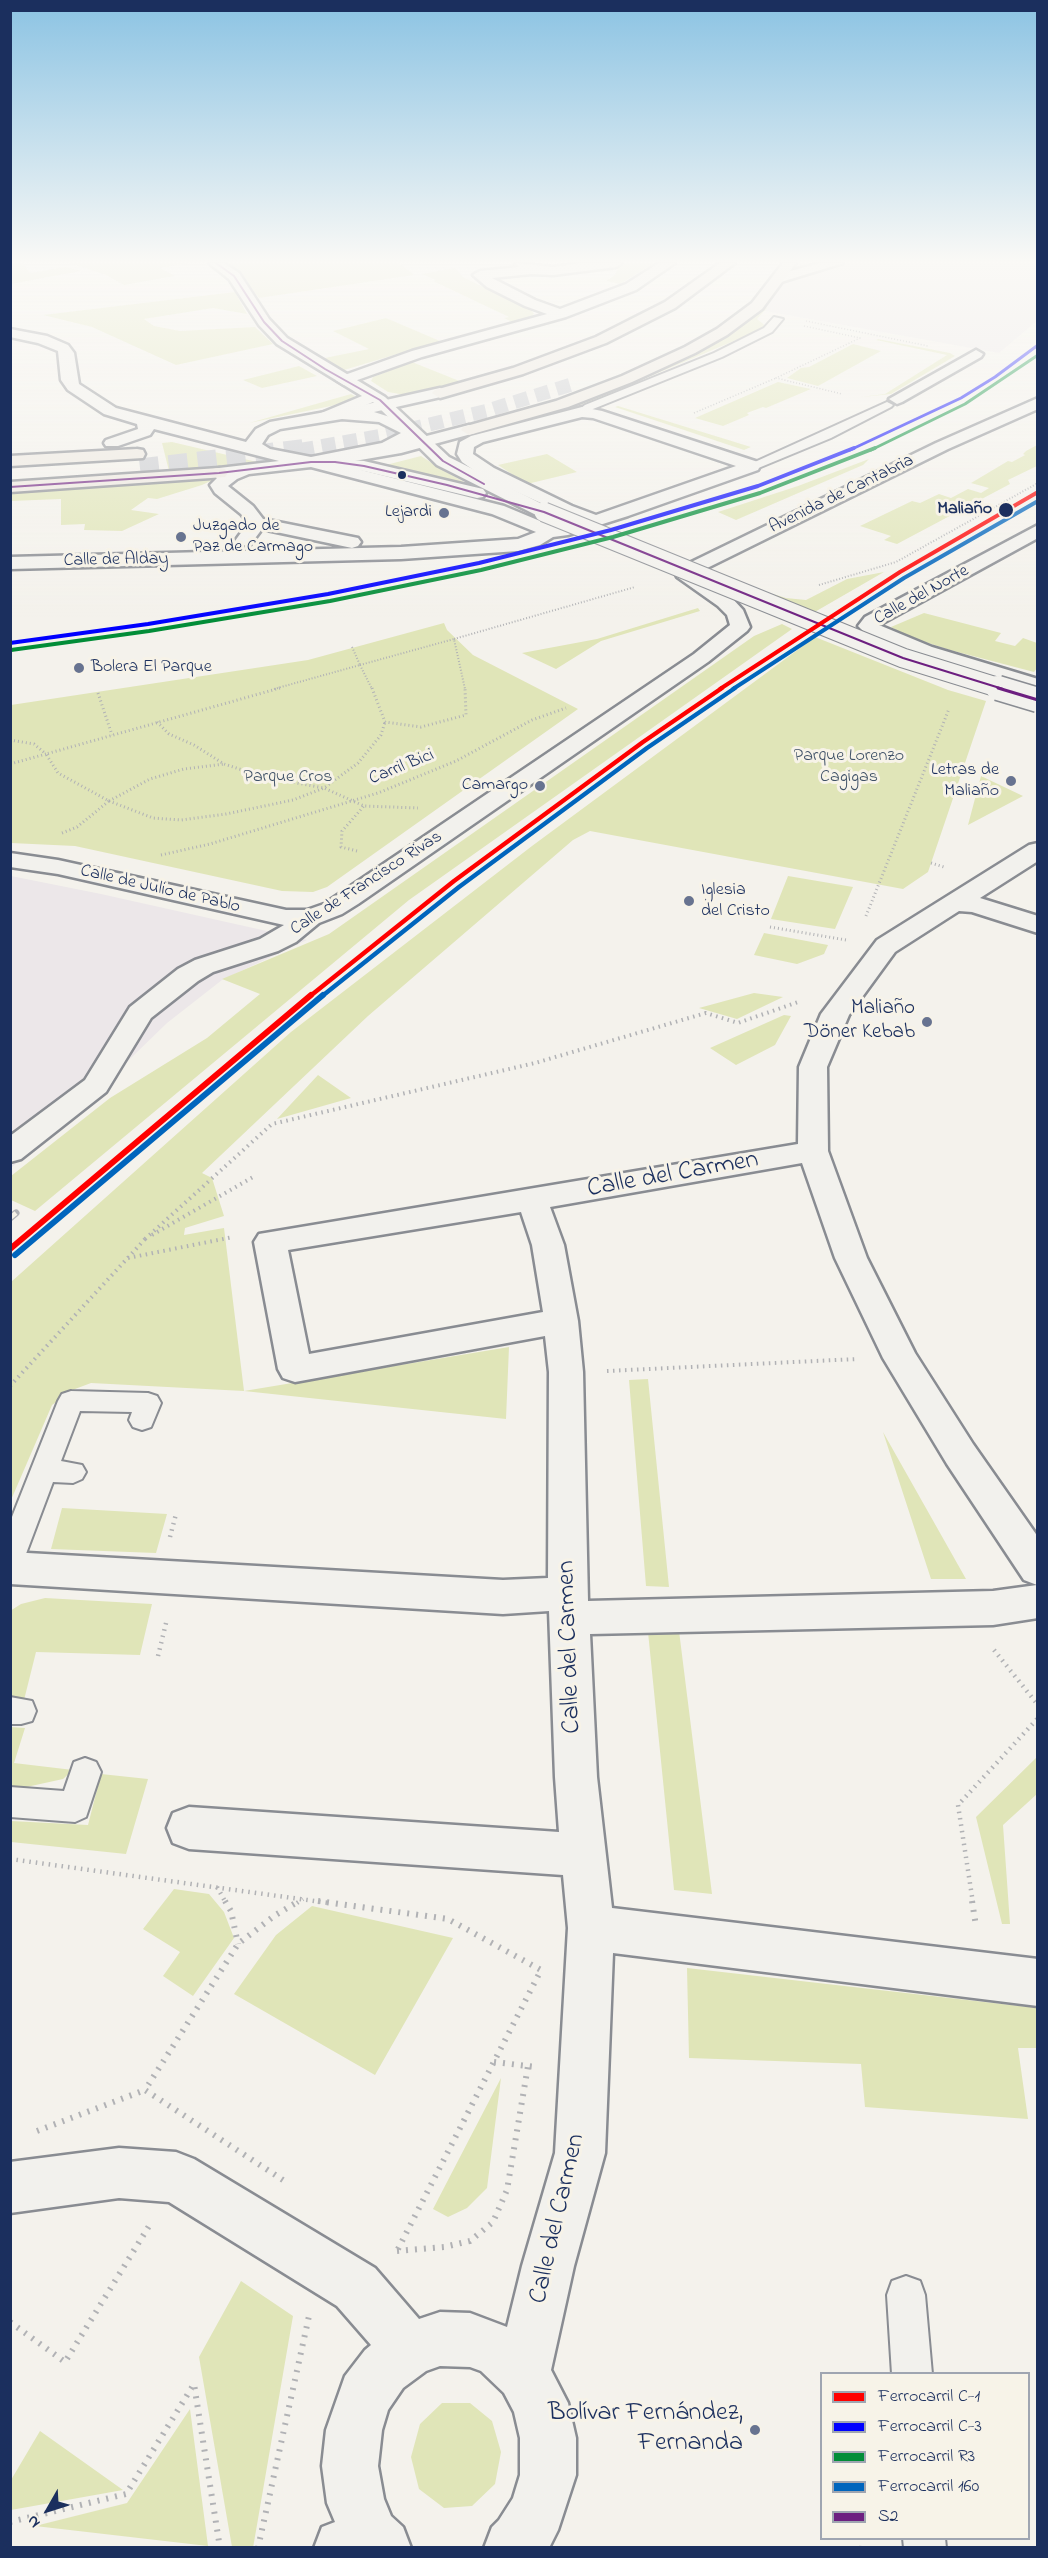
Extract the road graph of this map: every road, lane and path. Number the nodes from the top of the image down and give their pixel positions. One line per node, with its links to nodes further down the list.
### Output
1 (70, 382): 21 (street)
2 (349, 382): 11 (street)
3 (477, 382): 12 (highway)
4 (577, 382): 10 (highway)
5 (614, 382): 23 (highway)
6 (649, 382): 17 (lane)
7 (766, 382): 19 (path)
8 (795, 382): 13 (path)
9 (926, 382): 14 (street)
10 (573, 384)
11 (369, 393): 16 (street); 20 (street)
12 (440, 393): 16 (street)
13 (844, 394)
14 (892, 402): 32 (lane)
15 (1038, 404): 48 (street, Avenida de Cantabria)
16 (386, 405): 18 (street); 25 (street)
17 (582, 412): 32 (street); 39 (street)
18 (342, 414): 20 (street); 25 (street)
19 (693, 414)
20 (325, 417): 22 (street)
21 (144, 422): 24 (street); 26 (street)
22 (276, 425): 24 (street); 28 (street)
23 (470, 430): 25 (street)
24 (195, 435): 28 (street); 29 (street)
25 (417, 439): 31 (street); 38 (street)
26 (112, 443): 27 (highway); 29 (highway)
27 (10, 449)
28 (257, 450): 31 (street)
29 (138, 454): 30 (highway); 35 (highway)
30 (10, 461)
31 (311, 462): 33 (street); 38 (street); 42 (street)
32 (752, 466): 39 (street)
33 (243, 471): 34 (street); 40 (street)
34 (219, 473): 37 (highway)
35 (10, 474)
36 (1038, 483): 47 (path)
37 (10, 487)
38 (544, 512): 54 (street, bridge)
39 (594, 520): 42 (street)
40 (257, 523): 43 (street); 44 (street)
41 (1038, 530): 52 (street, Calle del Norte)
42 (549, 532): 43 (street)
43 (401, 553): 44 (street, Calle de Alday)
44 (221, 559): 45 (street, Calle de Alday)
45 (10, 563)
46 (636, 587): 49 (path)
47 (812, 588)
48 (718, 596): 75 (street, Calle de Francisco Rivas)
49 (454, 639): 51 (path); 58 (path)
50 (352, 647): 51 (path)
51 (360, 665): 57 (path); 58 (path)
52 (1038, 686)
53 (98, 693): 59 (path)
54 (1038, 700)
55 (573, 706): 66 (path, Carril Bici)
56 (949, 708): 76 (path)
57 (157, 722): 59 (path); 63 (path)
58 (386, 722): 64 (path)
59 (112, 735): 61 (path)
60 (10, 740): 61 (path)
61 (46, 754): 62 (path); 65 (path)
62 (10, 764)
63 (224, 764): 64 (path); 65 (path)
64 (324, 788): 65 (path); 66 (path)
65 (109, 801): 69 (path)
66 (354, 801): 67 (path); 72 (path, Carril Bici)
67 (364, 806): 68 (path); 71 (path)
68 (420, 808)
69 (55, 834)
70 (1038, 850): 74 (street)
71 (359, 852)
72 (153, 856)
73 (10, 860): 75 (street, Calle de Julio de Pablo)
74 (955, 903): 77 (street); 81 (street)
75 (310, 918): 82 (street, Calle de Francisco Rivas)
76 (863, 925)
77 (1038, 925)
78 (770, 927): 79 (path)
79 (853, 941)
80 (806, 1000): 85 (path)
81 (813, 1151): 84 (street, Calle del Carmen); 89 (street)
82 (10, 1152)
83 (254, 1177): 85 (path)
84 (532, 1200): 86 (street); 88 (street, Calle del Carmen)
85 (145, 1239): 87 (path)
86 (270, 1242): 87 (path); 88 (street)
87 (128, 1258): 91 (path)
88 (561, 1321): 90 (street, Calle del Carmen)
89 (900, 1358): 90 (path); 97 (street)
90 (566, 1372): 99 (street, Calle del Carmen)
91 (10, 1386)
92 (142, 1420): 93 (lane)
93 (44, 1471): 94 (lane); 95 (lane)
94 (73, 1472)
95 (10, 1559)
96 (10, 1568): 99 (street)
97 (1038, 1569)
98 (1038, 1601): 100 (street)
99 (569, 1606): 100 (street); 106 (street, Calle del Carmen)
100 (962, 1609): 101 (path)
101 (1038, 1705)
102 (1038, 1718): 112 (path)
103 (86, 1772): 104 (lane)
104 (10, 1802)
105 (189, 1828): 106 (street)
106 (584, 1856): 110 (street, Calle del Carmen)
107 (10, 1859): 108 (path)
108 (217, 1887): 109 (path); 111 (path)
109 (303, 1899): 111 (path); 121 (path)
110 (591, 1928): 112 (street); 127 (street, Calle del Carmen)
111 (238, 1944): 115 (path)
112 (983, 1976): 113 (street)
113 (1038, 1983)
114 (528, 2066): 121 (path)
115 (145, 2090): 116 (path); 117 (path)
116 (28, 2134)
117 (293, 2187)
118 (10, 2188): 122 (street)
119 (153, 2220): 124 (path)
120 (388, 2246): 121 (path)
121 (397, 2251)
122 (329, 2270): 125 (street); 132 (path)
123 (906, 2295): 126 (lane)
124 (10, 2322)
125 (410, 2349): 127 (street); 129 (street)
126 (912, 2372)
127 (523, 2374): 130 (street)
128 (10, 2522): 131 (path)
129 (365, 2544)
130 (523, 2545)
131 (220, 2547)
132 (258, 2547)

